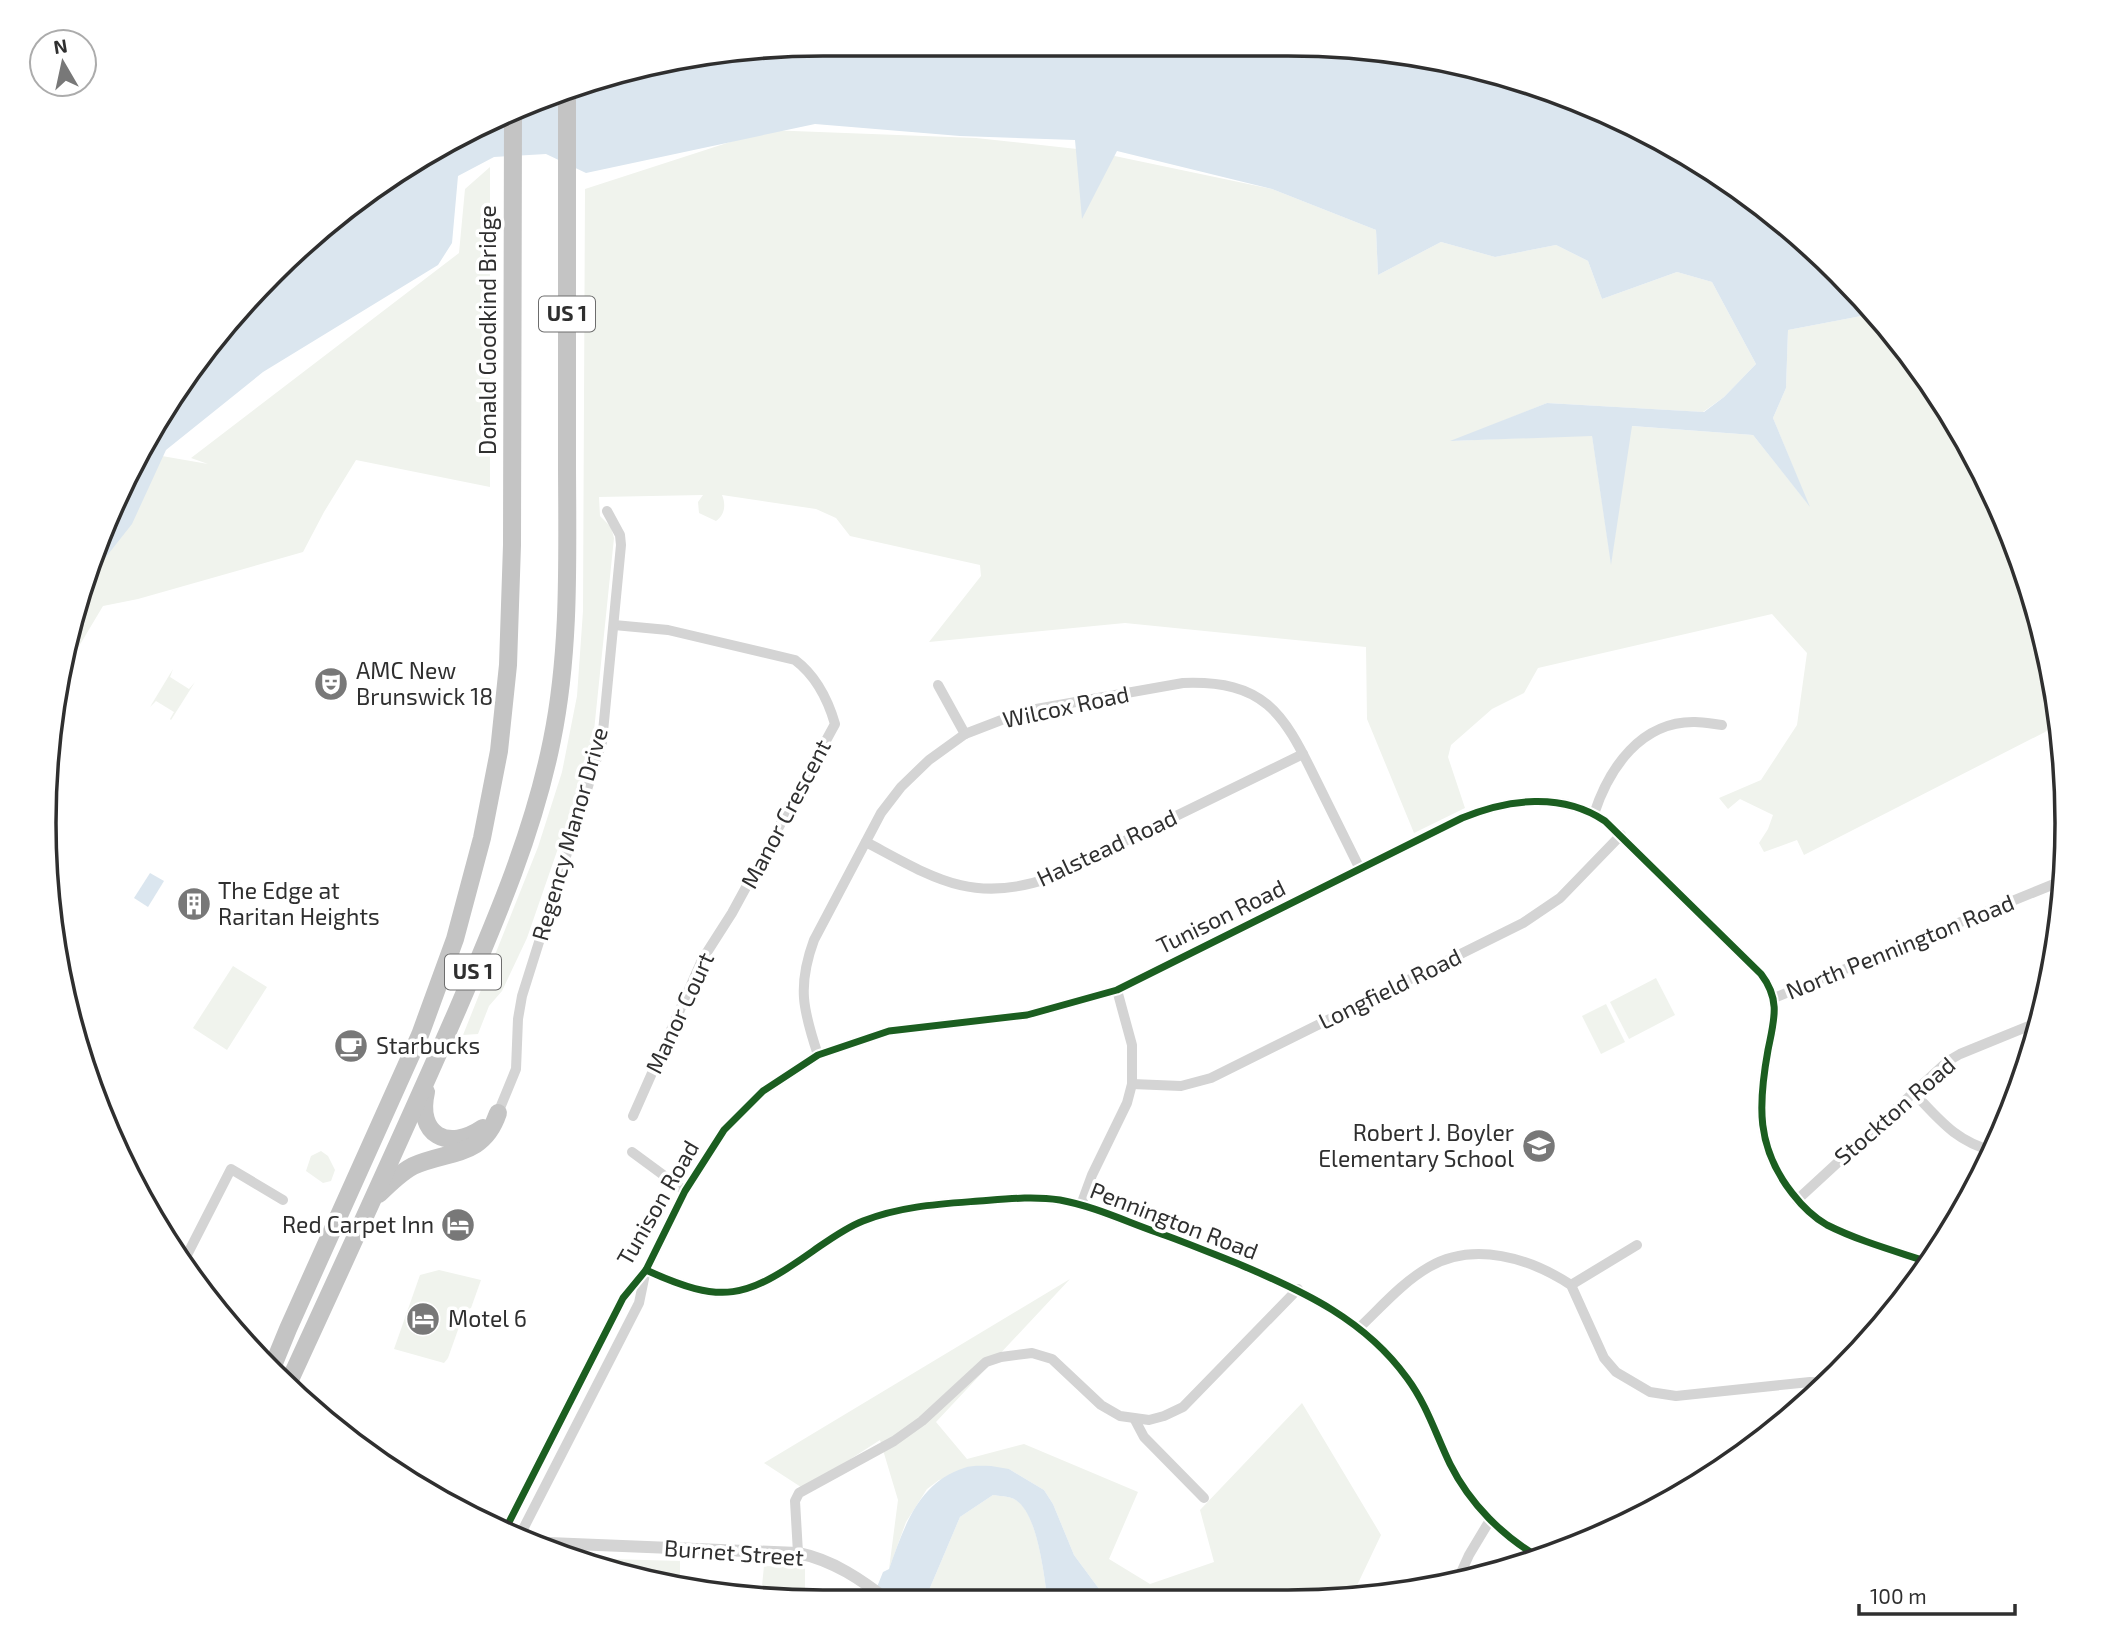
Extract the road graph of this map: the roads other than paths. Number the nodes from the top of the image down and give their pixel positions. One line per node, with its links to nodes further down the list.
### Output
1 (567, 100): 19 (highway, US 1)
2 (513, 121): 38 (highway, Donald Goodkind Bridge / US 1)
3 (607, 511): 4 (street, Regency Manor Drive)
4 (614, 625): 14 (street, Manor Crescent); 22 (street, Regency Manor Drive)
5 (938, 685): 7 (street)
6 (1722, 726): 9 (street)
7 (965, 734): 8 (street, Wilcox Road); 11 (street, Wilcox Road)
8 (1303, 754): 11 (street, Halstead Road); 12 (street, Wilcox Road)
9 (1594, 814): 10 (street, Tunison Road); 12 (street, Tunison Road)
10 (1621, 835): 16 (street, Tunison Road); 20 (street, Longfield Road)
11 (866, 842): 18 (street, Wilcox Road)
12 (1360, 869): 15 (street, Tunison Road)
13 (2052, 885): 16 (street, North Pennington Road)
14 (732, 913): 23 (street, Manor Court)
15 (1117, 990): 18 (street, Tunison Road); 20 (street)
16 (1774, 998): 28 (street)
17 (2028, 1026): 21 (street, Stockton Road)
18 (818, 1055): 26 (street, Tunison Road)
19 (430, 1073): 22 (highway); 29 (highway, US 1)
20 (1132, 1084): 30 (street)
21 (1913, 1092): 24 (street); 28 (street, Stockton Road)
22 (498, 1113): 29 (highway)
23 (633, 1116)
24 (1983, 1147)
25 (632, 1152): 26 (street)
26 (685, 1191): 34 (street, Tunison Road)
27 (283, 1200): 32 (street)
28 (1797, 1200): 33 (street)
29 (371, 1202): 41 (highway, US 1)
30 (1081, 1205): 34 (street, Pennington Road); 36 (street, Pennington Road)
31 (1637, 1245): 35 (street)
32 (188, 1253)
33 (1919, 1259)
34 (646, 1270): 44 (street, Tunison Road); 45 (street, Tunison Road)
35 (1571, 1285): 37 (street); 42 (street)
36 (1298, 1289): 37 (street, Pennington Road); 43 (street)
37 (1360, 1327): 47 (street, Pennington Road)
38 (288, 1329): 39 (highway); 40 (highway, US 1)
39 (269, 1353)
40 (276, 1359)
41 (292, 1376)
42 (1812, 1382)
43 (1135, 1420): 46 (street); 52 (street)
44 (557, 1425): 45 (street); 48 (street, Tunison Road)
45 (572, 1433): 49 (street, Tunison Road)
46 (1204, 1498)
47 (1490, 1520): 51 (street, Pennington Road); 53 (street)
48 (509, 1523)
49 (523, 1529)
50 (561, 1543): 52 (street, Burnet Street)
51 (1528, 1551)
52 (798, 1553): 54 (street, Burnet Street)
53 (1462, 1570)
54 (874, 1590)

